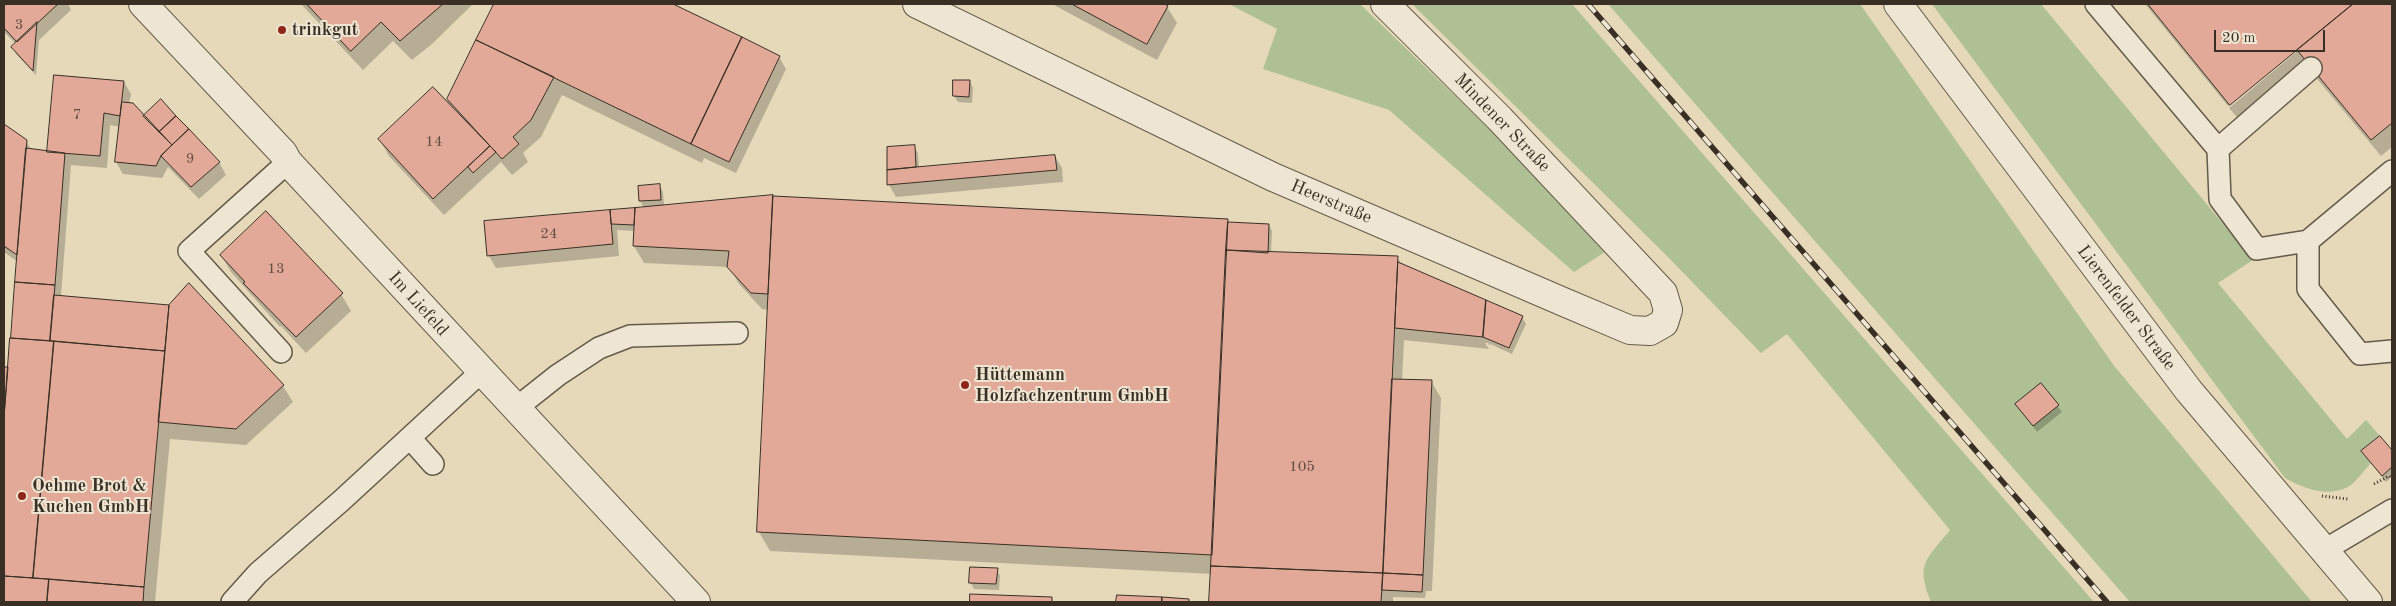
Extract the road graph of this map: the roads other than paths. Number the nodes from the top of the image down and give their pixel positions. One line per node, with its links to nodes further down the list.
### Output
1 (143, 4): 8 (street, Im Liefeld)
2 (917, 4): 11 (street, Heerstraße)
3 (1385, 4): 11 (street, Mindener Straße)
4 (1898, 4): 20 (street, Lierenfelder Straße)
5 (2096, 4): 7 (lane)
6 (2311, 68): 7 (lane)
7 (2218, 149): 10 (lane)
8 (288, 162): 14 (lane); 15 (street, Im Liefeld)
9 (2392, 171): 10 (lane)
10 (2308, 241): 13 (lane)
11 (1618, 244)
12 (737, 332): 16 (lane)
13 (2392, 351)
14 (281, 352)
15 (481, 372): 16 (street, Im Liefeld); 17 (lane)
16 (516, 409): 22 (street, Im Liefeld)
17 (410, 438): 18 (lane); 21 (lane)
18 (433, 464)
19 (2392, 510): 20 (lane)
20 (2323, 551): 23 (street, Lierenfelder Straße)
21 (232, 602)
22 (696, 602)
23 (2368, 602)

